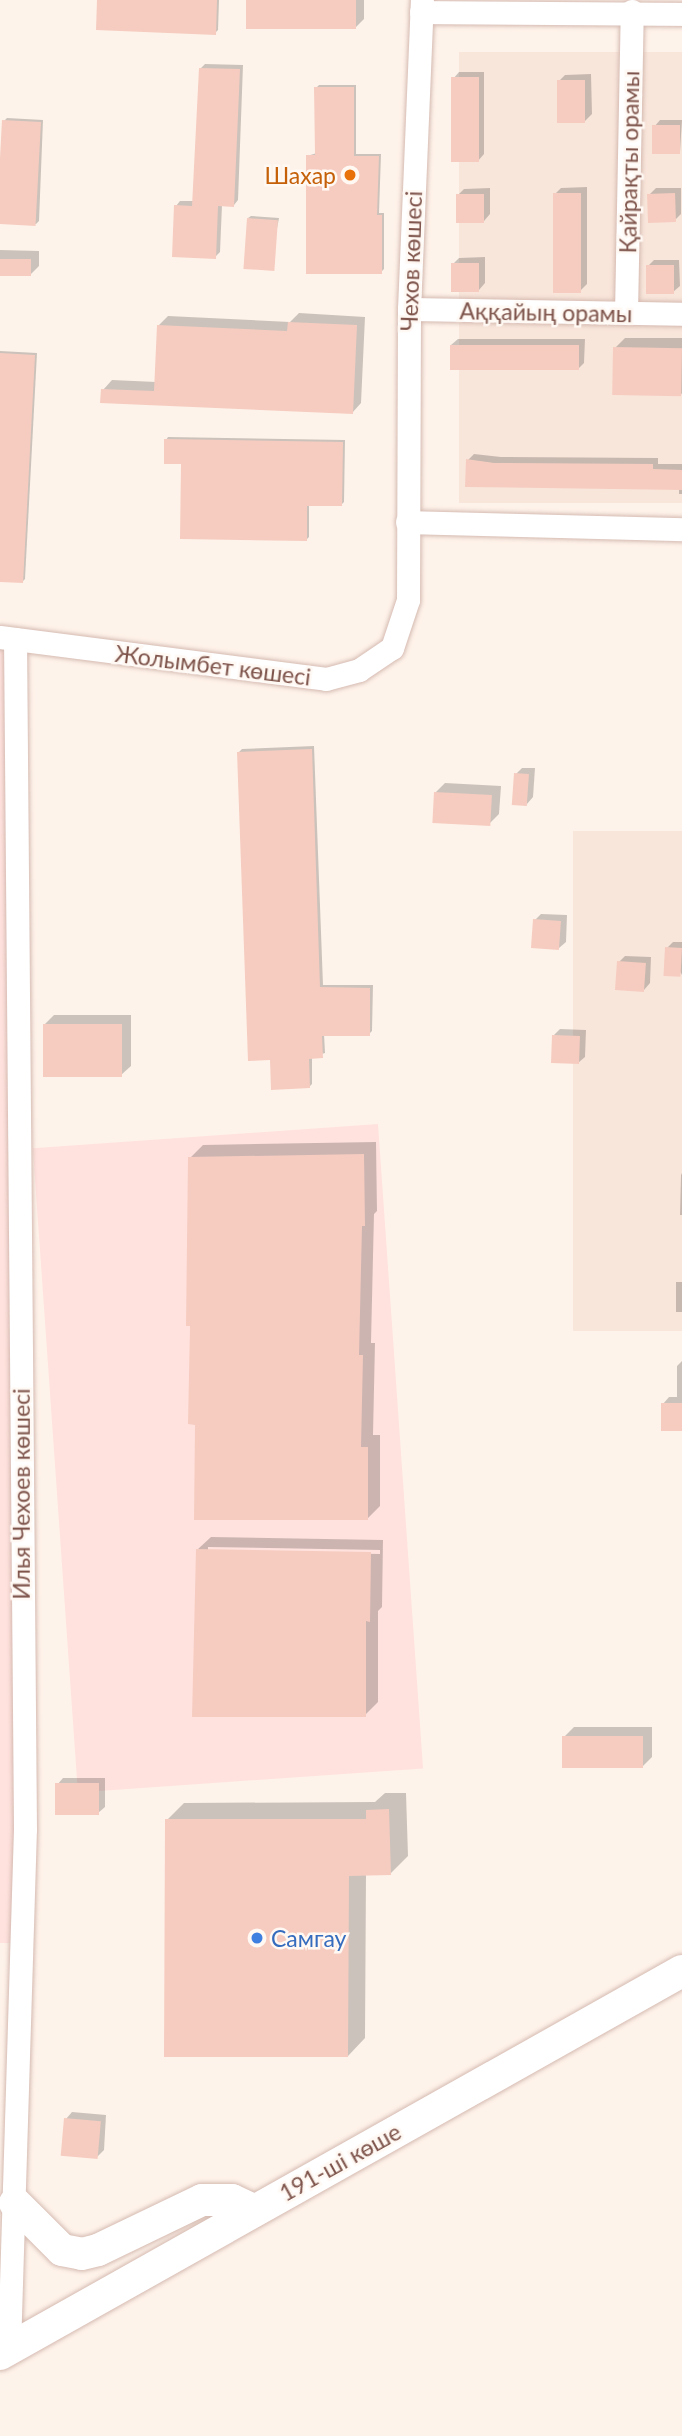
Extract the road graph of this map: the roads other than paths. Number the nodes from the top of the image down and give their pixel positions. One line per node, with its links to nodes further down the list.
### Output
1 (421, 6): 2 (street); 4 (street, Чехов көшесі)
2 (632, 11): 3 (street); 5 (street, Қайрақты орамы)
3 (682, 13)
4 (409, 309): 5 (street, Аққайың орамы); 7 (street, Чехов көшесі)
5 (626, 313): 6 (street, Аққайың орамы)
6 (682, 314)
7 (407, 522): 8 (street); 9 (street, Жолымбет көшесі)
8 (682, 529)
9 (8, 638): 11 (street, Илья Чехоев көшесі)
10 (682, 1971): 12 (main road, 191-ші көше)
11 (15, 2203): 12 (main road); 13 (street, Илья Чехоев көшесі)
12 (253, 2210): 13 (main road, 191-ші көше)
13 (5, 2352)

